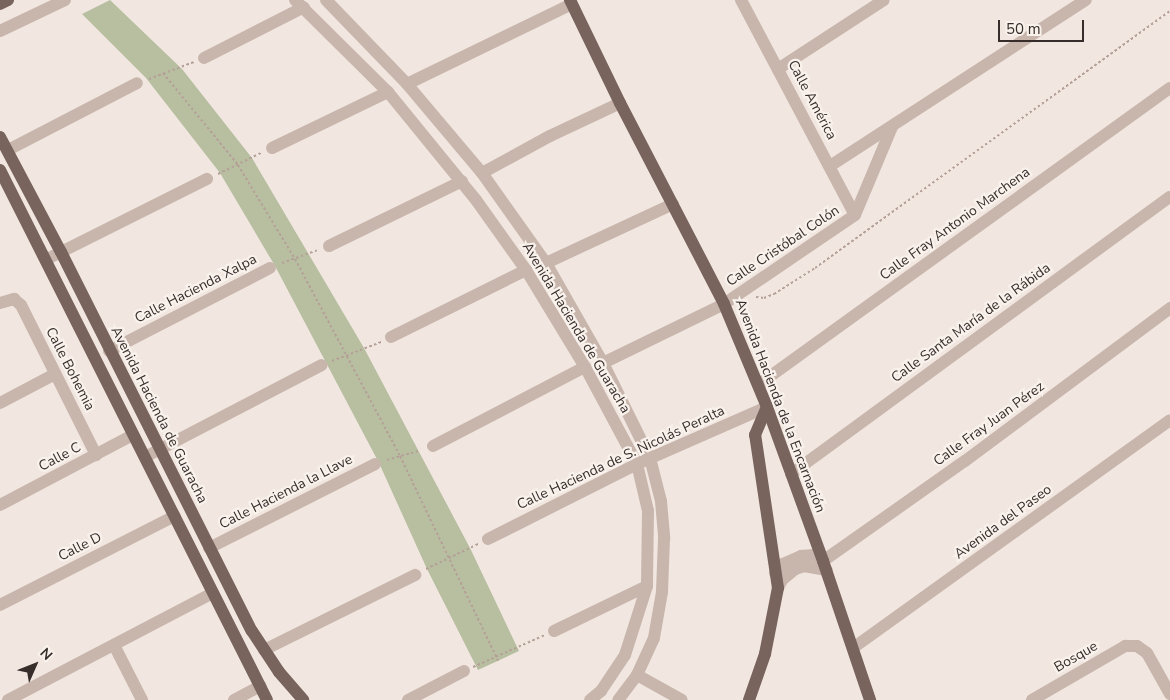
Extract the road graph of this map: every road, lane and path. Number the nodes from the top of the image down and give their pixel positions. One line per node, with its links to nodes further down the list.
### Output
1 (8, 0): 8 (main road)
2 (65, 0): 12 (street)
3 (326, 0): 11 (street, Avenida Hacienda de Guaracha)
4 (741, 0): 15 (street, Calle América)
5 (884, 0): 15 (street)
6 (1086, 0): 22 (street)
7 (571, 2): 18 (street); 21 (main road, Avenida Hacienda de la Encarnación)
8 (0, 4)
9 (300, 4): 13 (street, Avenida Hacienda de Guaracha); 14 (street)
10 (1170, 11): 46 (path)
11 (349, 24): 13 (street); 18 (street, Avenida Hacienda de Guaracha)
12 (0, 31)
13 (335, 38): 20 (street, Avenida Hacienda de Guaracha)
14 (204, 58): 16 (path)
15 (778, 69): 27 (street, Calle América)
16 (163, 73): 17 (path); 26 (path)
17 (137, 83): 25 (street)
18 (407, 84): 29 (street, Avenida Hacienda de Guaracha)
19 (1170, 88): 57 (street, Calle Fray Antonio Marchena)
20 (388, 92): 24 (street); 31 (street, Avenida Hacienda de Guaracha)
21 (620, 103): 29 (street); 35 (main road, Avenida Hacienda de la Encarnación)
22 (892, 126): 27 (street); 36 (street, Calle Cristóbal Colón)
23 (0, 137): 25 (main road, Avenida Hacienda de Guaracha)
24 (272, 148): 26 (path)
25 (8, 150): 40 (main road, Avenida Hacienda de Guaracha)
26 (238, 165): 30 (path); 41 (path)
27 (830, 166): 36 (street, Calle América)
28 (0, 170): 42 (main road)
29 (482, 173): 32 (street, Avenida Hacienda de Guaracha)
30 (207, 180): 40 (street)
31 (462, 181): 34 (street, Avenida Hacienda de Guaracha); 38 (street)
32 (494, 191): 34 (street); 37 (street, Avenida Hacienda de Guaracha)
33 (1170, 197): 70 (street, Calle Santa María de la Rábida)
34 (476, 200): 39 (street, Avenida Hacienda de Guaracha)
35 (673, 204): 43 (street); 48 (main road, Avenida Hacienda de la Encarnación)
36 (854, 215): 46 (street, Calle Cristóbal Colón)
37 (530, 241): 39 (street); 43 (street, Avenida Hacienda de Guaracha)
38 (329, 246): 41 (path)
39 (512, 249): 45 (street, Avenida Hacienda de Guaracha)
40 (61, 252): 42 (street); 51 (main road, Avenida Hacienda de Guaracha)
41 (295, 258): 44 (path); 52 (path)
42 (47, 259): 61 (main road)
43 (546, 262): 53 (street, Avenida Hacienda de Guaracha)
44 (270, 268): 51 (street, Calle Hacienda Xalpa)
45 (526, 270): 50 (street); 55 (street, Avenida Hacienda de Guaracha)
46 (737, 296): 48 (street, Calle Cristóbal Colón)
47 (0, 303): 56 (street, Calle Bohemia)
48 (724, 304): 53 (street); 57 (main road, Avenida Hacienda de la Encarnación)
49 (1170, 308): 76 (street, Calle Fray Juan Pérez)
50 (392, 337): 52 (path)
51 (109, 351): 63 (main road, Avenida Hacienda de Guaracha)
52 (347, 355): 54 (path); 65 (path)
53 (603, 363): 67 (street, Avenida Hacienda de Guaracha)
54 (322, 365): 63 (street)
55 (585, 367): 62 (street); 69 (street, Avenida Hacienda de Guaracha)
56 (55, 374): 58 (street); 64 (street, Calle Bohemia)
57 (758, 385): 59 (main road, Avenida Hacienda de la Encarnación)
58 (0, 403)
59 (767, 407): 67 (street, Calle Hacienda de S. Nicolás Peralta); 70 (main road, Avenida Hacienda de la Encarnación); 77 (main road)
60 (1170, 420): 87 (street, Avenida del Paseo)
61 (134, 435): 64 (street, Calle C); 66 (main road)
62 (433, 446): 65 (path)
63 (160, 450): 66 (street); 74 (main road, Avenida Hacienda de Guaracha)
64 (96, 455): 71 (street, Calle C)
65 (400, 456): 68 (path); 75 (path)
66 (145, 457): 72 (main road)
67 (650, 458): 69 (street, Calle Hacienda de S. Nicolás Peralta); 92 (street, Avenida Hacienda de Guaracha)
68 (375, 464): 74 (street, Calle Hacienda la Llave)
69 (637, 464): 73 (street, Calle Hacienda de S. Nicolás Peralta); 79 (street, Avenida Hacienda de Guaracha)
70 (791, 474): 76 (main road, Avenida Hacienda de la Encarnación)
71 (0, 505)
72 (175, 516): 81 (main road); 82 (street, Calle D)
73 (488, 539): 75 (path)
74 (209, 548): 83 (main road, Avenida Hacienda de Guaracha)
75 (449, 558): 78 (path); 89 (path)
76 (825, 565): 77 (street); 80 (street); 87 (main road, Avenida Hacienda de la Encarnación)
77 (775, 573): 80 (main road)
78 (415, 574): 88 (street)
79 (647, 586): 84 (street); 101 (street, Avenida Hacienda de Guaracha)
80 (778, 588): 104 (main road)
81 (213, 594): 85 (main road); 86 (street)
82 (0, 605)
83 (252, 631): 85 (street); 88 (main road, Avenida Hacienda de Guaracha)
84 (554, 631): 89 (path)
85 (236, 639): 93 (main road)
86 (114, 645): 96 (street); 97 (street)
87 (853, 648): 105 (main road, Avenida Hacienda de la Encarnación)
88 (264, 650): 95 (main road, Avenida Hacienda de Guaracha)
89 (496, 657): 90 (path); 91 (path)
90 (498, 661)
91 (464, 671): 100 (street)
92 (637, 675): 102 (street, Avenida Hacienda de Guaracha); 103 (street)
93 (260, 686): 98 (street); 99 (main road)
94 (1170, 694): 106 (street, Bosque)
95 (298, 699)
96 (8, 700)
97 (142, 700)
98 (234, 700)
99 (267, 700)
100 (408, 700)
101 (590, 700)
102 (618, 700)
103 (682, 700)
104 (749, 700)
105 (870, 700)
106 (1032, 700)

